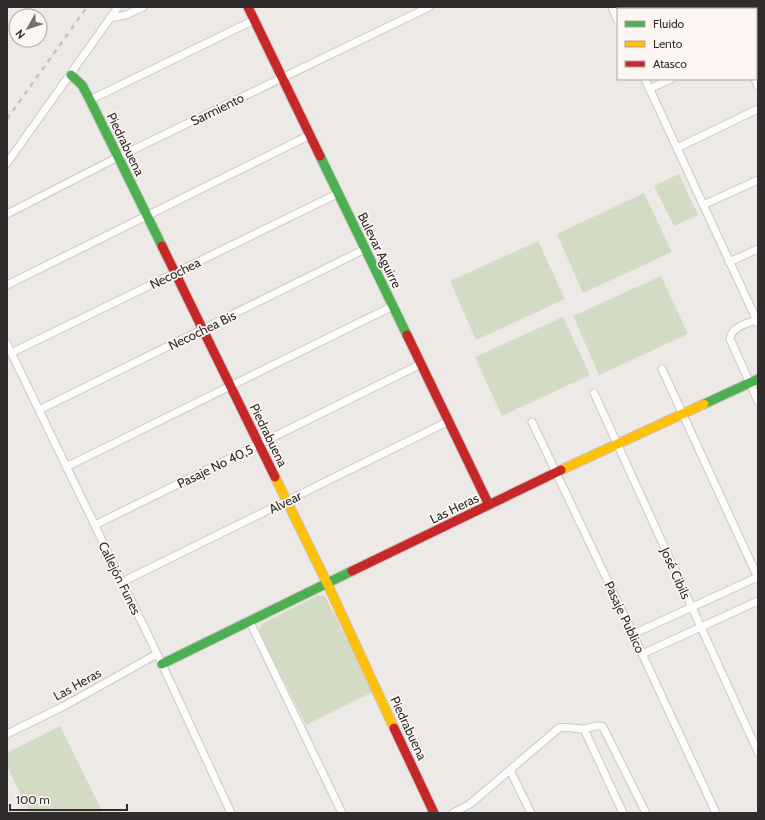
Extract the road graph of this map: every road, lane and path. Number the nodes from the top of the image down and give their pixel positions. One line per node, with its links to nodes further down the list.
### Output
1 (118, 7): 6 (street)
2 (142, 7): 6 (street)
3 (248, 7): 8 (street, Bulevar Aguirre)
4 (429, 7): 10 (street, Sarmiento)
5 (612, 7): 7 (street)
6 (110, 18): 9 (street)
7 (617, 19)
8 (254, 20): 10 (street, Bulevar Aguirre); 14 (street)
9 (71, 75): 14 (street, Piedrabuena); 19 (street)
10 (282, 78): 16 (street, Bulevar Aguirre); 18 (street, Sarmiento)
11 (645, 80): 13 (street)
12 (669, 80): 13 (street)
13 (649, 89): 17 (street)
14 (90, 100): 18 (street, Piedrabuena)
15 (758, 109): 17 (street)
16 (310, 135): 21 (street, Bulevar Aguirre); 24 (street)
17 (676, 148): 22 (street)
18 (118, 157): 23 (street, Sarmiento); 24 (street, Piedrabuena)
19 (7, 163)
20 (758, 180): 22 (street)
21 (339, 193): 25 (street, Bulevar Aguirre); 28 (street, Necochea)
22 (703, 205): 27 (street)
23 (7, 214)
24 (147, 216): 28 (street, Piedrabuena); 29 (street)
25 (365, 249): 30 (street, Bulevar Aguirre); 32 (street, Necochea Bis)
26 (758, 249): 27 (street)
27 (729, 262): 31 (street)
28 (175, 273): 32 (street, Piedrabuena); 34 (street, Necochea)
29 (7, 285)
30 (393, 306): 35 (street, Bulevar Aguirre); 38 (street)
31 (757, 321): 37 (street)
32 (203, 329): 38 (street, Piedrabuena); 41 (street, Necochea Bis)
33 (7, 344): 34 (street, Callejón Funes)
34 (11, 353): 41 (street, Callejón Funes)
35 (421, 364): 43 (street, Bulevar Aguirre); 45 (street, Pasaje No 40,5)
36 (662, 369): 42 (street)
37 (754, 381): 40 (street); 42 (street, Las Heras)
38 (230, 386): 45 (street, Piedrabuena); 47 (street)
39 (594, 393): 46 (street, José Cibils)
40 (758, 401)
41 (39, 410): 47 (street, Callejón Funes)
42 (682, 414): 46 (street, Las Heras); 52 (street)
43 (449, 421): 49 (street, Alvear); 50 (street, Bulevar Aguirre)
44 (532, 422): 48 (street, Pasaje Publico)
45 (259, 444): 49 (street, Piedrabuena); 51 (street, Pasaje No 40,5)
46 (617, 444): 48 (street, Las Heras); 56 (street, José Cibils)
47 (66, 466): 51 (street, Callejón Funes)
48 (556, 472): 50 (street, Las Heras); 59 (street, Pasaje Publico)
49 (287, 501): 53 (street, Alvear); 54 (street, Piedrabuena)
50 (489, 505): 54 (street, Las Heras)
51 (94, 525): 53 (street, Callejón Funes)
52 (758, 578): 56 (street)
53 (122, 582): 60 (street, Callejón Funes)
54 (327, 583): 57 (street, Las Heras); 69 (street, Piedrabuena)
55 (758, 601): 58 (street)
56 (692, 607): 58 (street, José Cibils); 59 (street)
57 (250, 622): 62 (street, Las Heras); 68 (street)
58 (701, 627): 61 (street); 65 (street, José Cibils)
59 (633, 634): 61 (street, Pasaje Publico)
60 (157, 654): 62 (street, Callejón Funes); 64 (street, Las Heras)
61 (642, 654): 74 (street, Pasaje Publico)
62 (162, 664): 67 (street, Callejón Funes)
63 (584, 729): 66 (street); 72 (street); 73 (street)
64 (7, 734)
65 (758, 752)
66 (510, 770): 70 (street); 71 (street)
67 (231, 813)
68 (342, 813)
69 (434, 813)
70 (453, 813)
71 (531, 813)
72 (623, 813)
73 (646, 813)
74 (716, 813)

